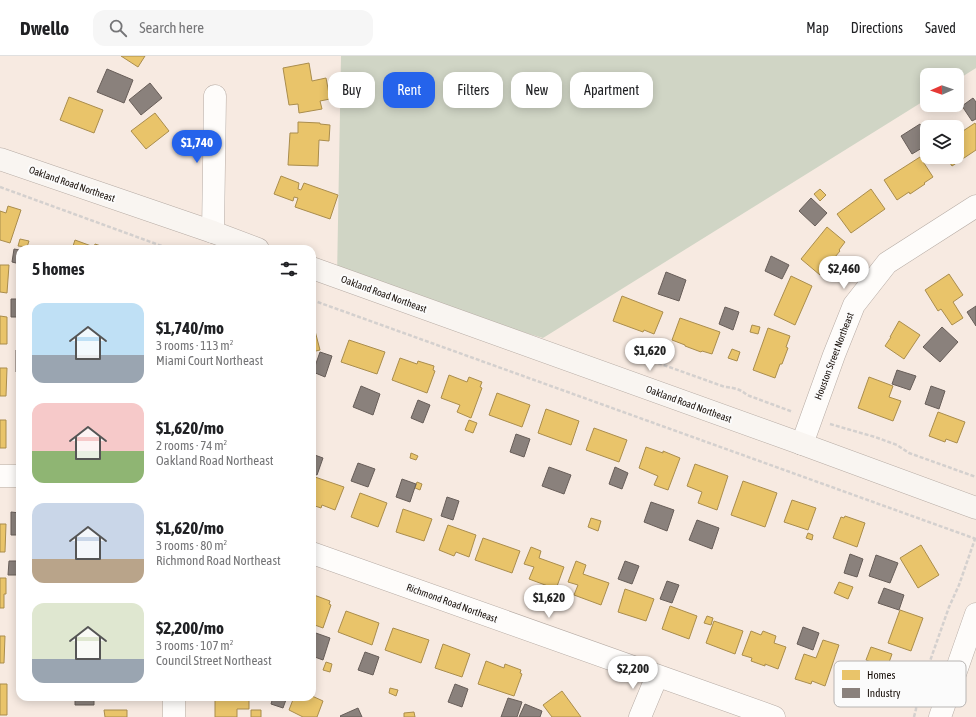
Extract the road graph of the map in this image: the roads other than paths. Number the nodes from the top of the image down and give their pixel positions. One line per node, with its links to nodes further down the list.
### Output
1 (215, 96): 4 (street)
2 (0, 159): 4 (main road, Oakland Road Northeast)
3 (976, 206): 7 (street, Houston Street Northeast)
4 (213, 232): 5 (main road, Oakland Road Northeast)
5 (247, 245)
6 (316, 269): 7 (main road, Oakland Road Northeast)
7 (802, 444): 10 (main road, Oakland Road Northeast)
8 (0, 476): 9 (street)
9 (16, 476)
10 (976, 508)
11 (316, 554): 14 (street, Richmond Road Northeast)
12 (976, 614): 13 (street)
13 (960, 661)
14 (657, 676): 18 (street); 19 (street, Richmond Road Northeast)
15 (174, 701): 17 (street)
16 (943, 707): 20 (street)
17 (174, 717)
18 (640, 717)
19 (774, 717)
20 (940, 717)

